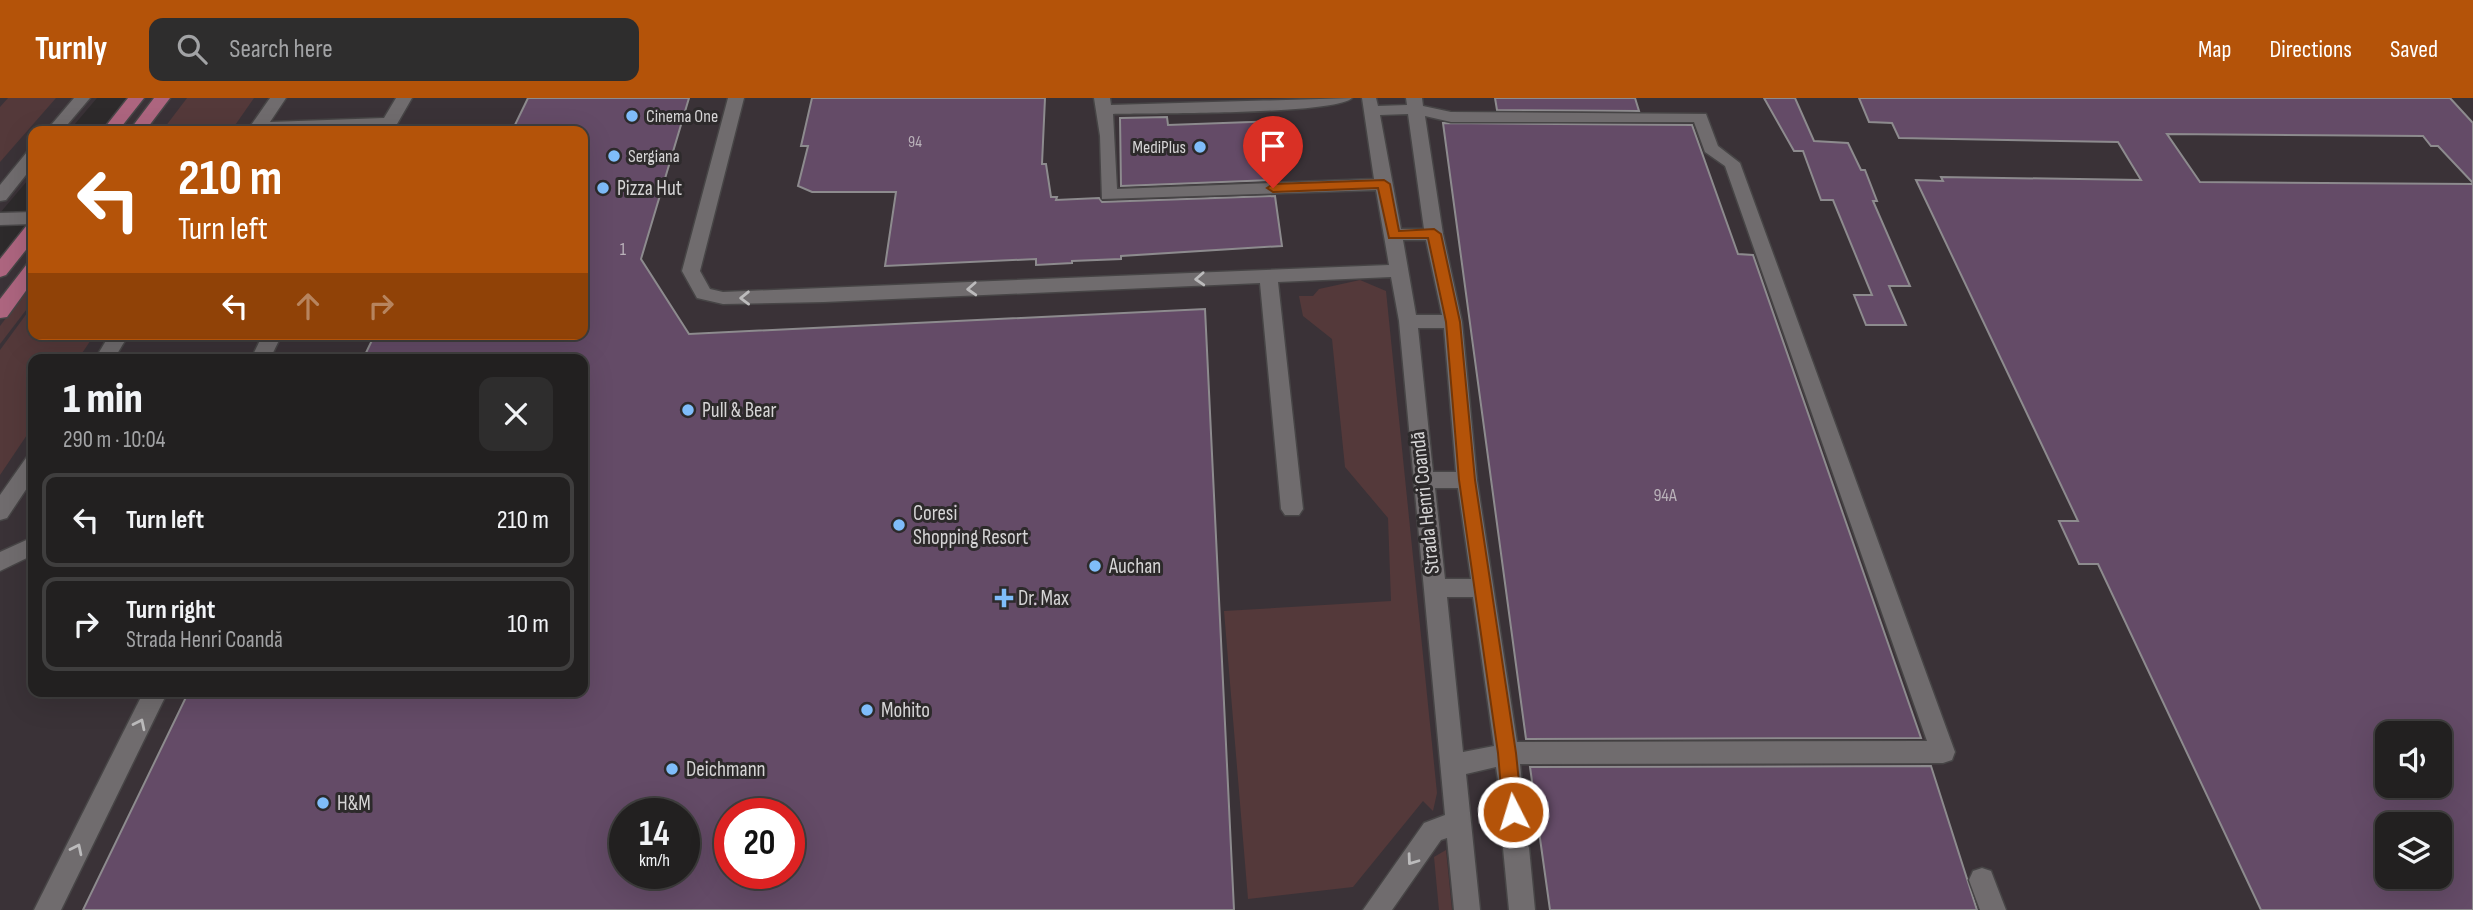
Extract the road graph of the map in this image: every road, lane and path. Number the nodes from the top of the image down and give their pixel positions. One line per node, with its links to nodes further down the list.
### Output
1 (82, 98): 12 (street)
2 (136, 98): 13 (main road)
3 (162, 98): 14 (main road)
4 (278, 98): 15 (street)
5 (404, 98): 16 (street)
6 (736, 98): 28 (street, one-way to 6)
7 (1344, 98): 8 (street)
8 (1102, 104): 18 (street)
9 (1415, 104): 10 (street); 11 (street); 22 (street)
10 (1370, 105): 18 (street, Strada Henri Coandă)
11 (1684, 108): 42 (street)
12 (58, 126)
13 (114, 126)
14 (141, 126)
15 (259, 126)
16 (388, 126)
17 (28, 162): 19 (street)
18 (1384, 184): 24 (street, Strada Henri Coandă)
19 (0, 196)
20 (28, 218): 21 (street)
21 (0, 219)
22 (1434, 234): 24 (street); 31 (street)
23 (28, 235): 25 (main road)
24 (1393, 235): 26 (street, Strada Henri Coandă)
25 (0, 271)
26 (1399, 271): 28 (street); 30 (street, Strada Henri Coandă)
27 (28, 275): 29 (main road)
28 (1268, 276): 35 (street)
29 (0, 312)
30 (1408, 321): 31 (street); 33 (street, Strada Henri Coandă)
31 (1453, 322): 34 (street)
32 (28, 470): 36 (street)
33 (1423, 480): 34 (street); 39 (street, Strada Henri Coandă)
34 (1467, 480): 40 (street)
35 (1293, 509)
36 (0, 512)
37 (28, 548): 38 (street)
38 (0, 562)
39 (1434, 588): 40 (street); 43 (street, Strada Henri Coandă)
40 (1482, 588): 42 (street)
41 (153, 697): 48 (street, one-way to 41)
42 (1507, 753): 43 (street); 44 (street)
43 (1453, 763): 45 (street, Strada Henri Coandă)
44 (1513, 812)
45 (1458, 823): 49 (street, one-way to 49); 50 (street, Strada Henri Coandă)
46 (1516, 848): 51 (street)
47 (1982, 880): 52 (street)
48 (47, 910)
49 (1376, 910)
50 (1467, 910)
51 (1522, 910)
52 (1993, 910)

